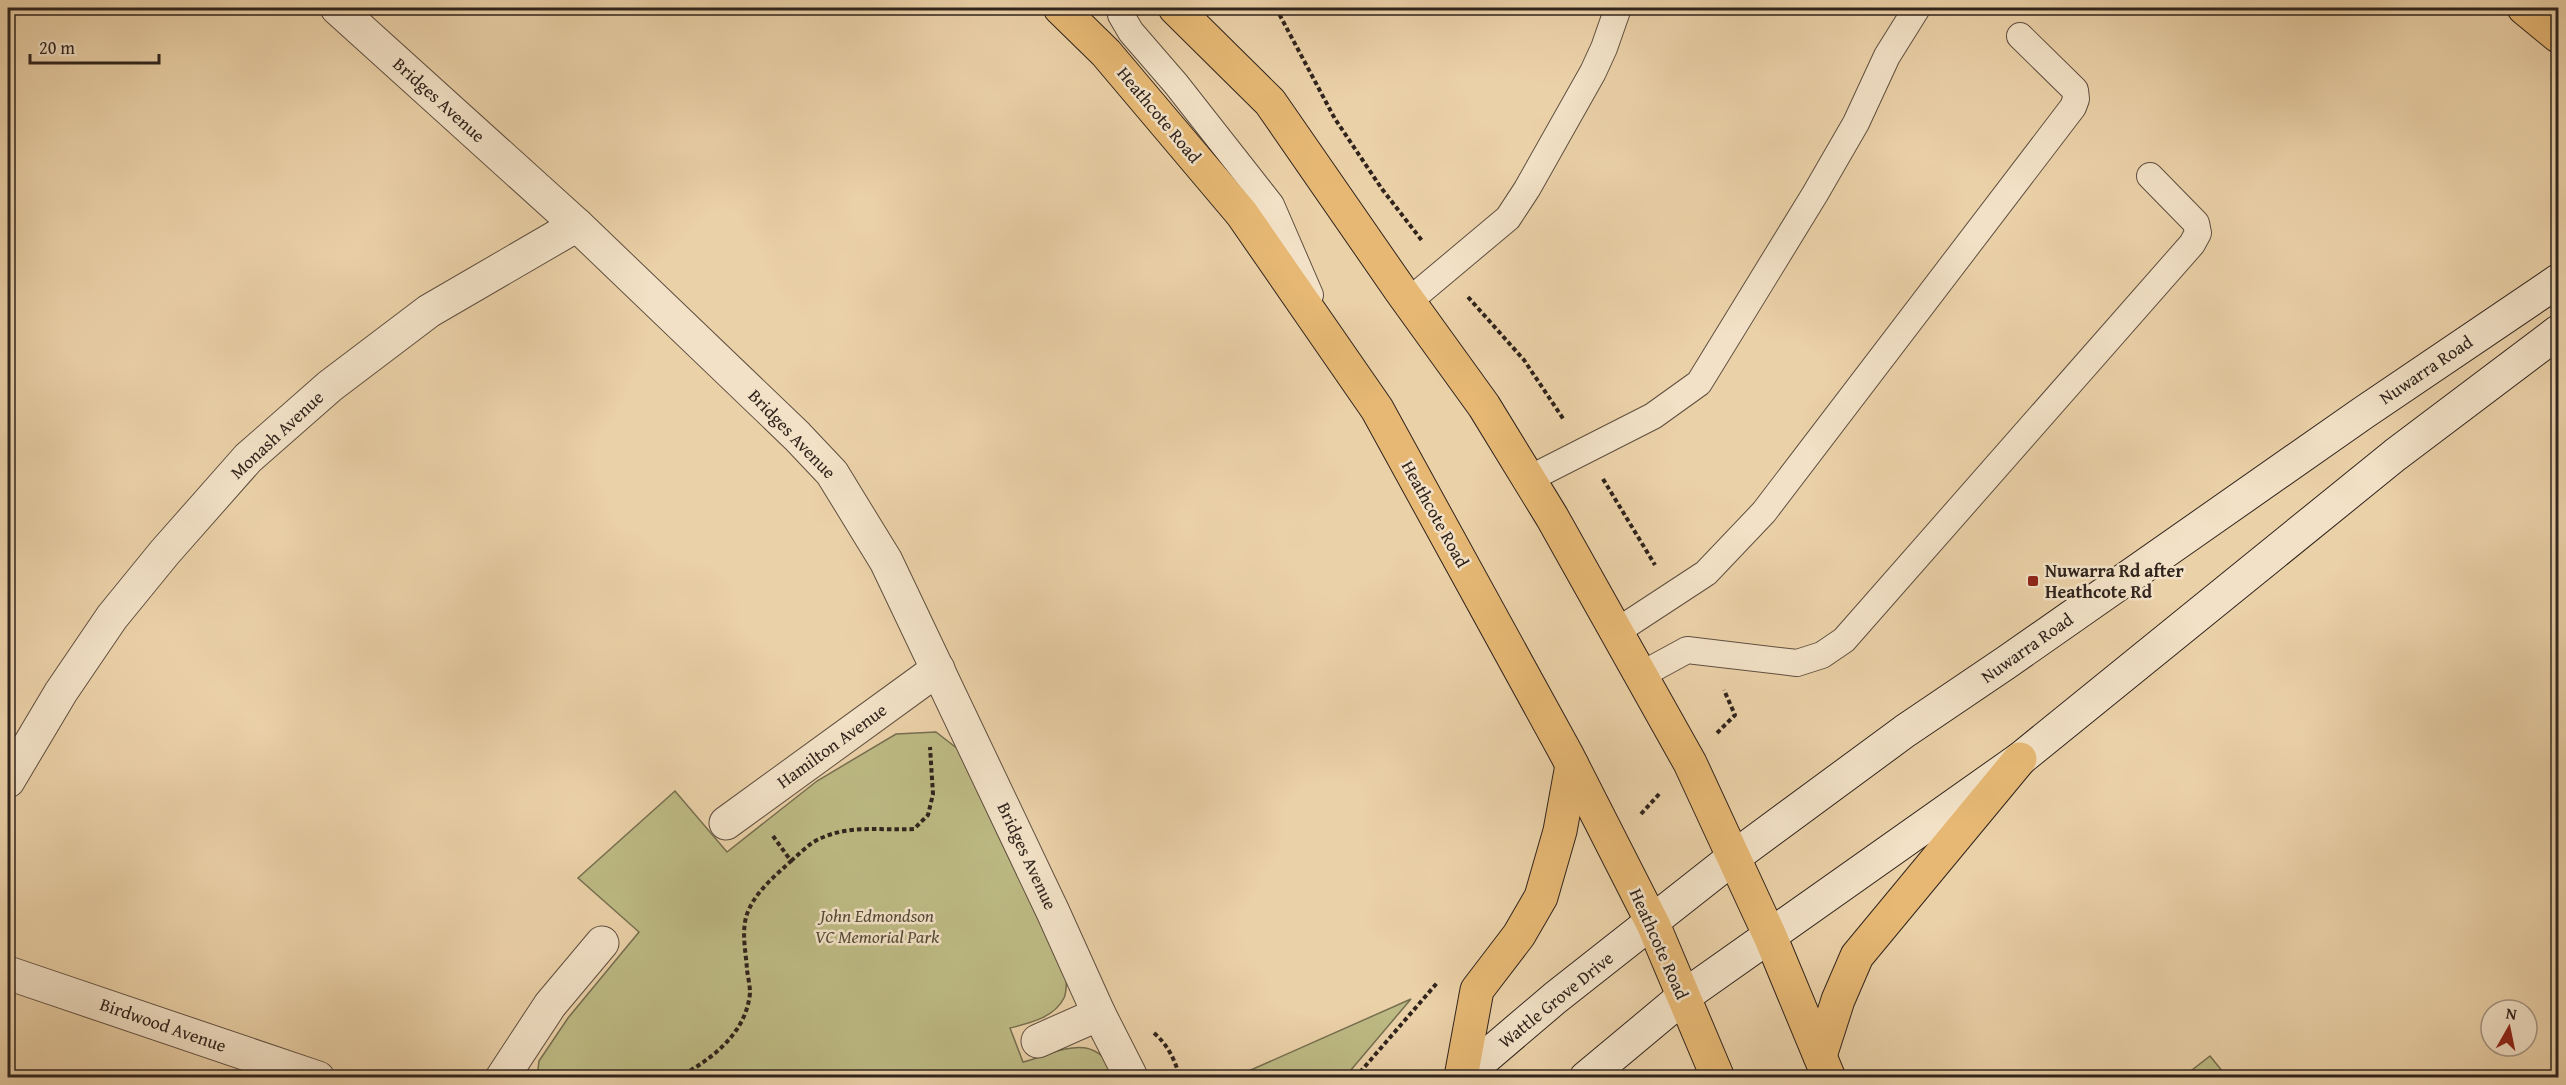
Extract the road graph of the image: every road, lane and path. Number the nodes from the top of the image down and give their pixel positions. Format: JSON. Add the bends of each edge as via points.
{"nodes":[{"id":1,"x":338,"y":8,"type":"edge"},
{"id":2,"x":1060,"y":8,"type":"edge"},
{"id":3,"x":1120,"y":8,"type":"edge"},
{"id":4,"x":1175,"y":8,"type":"edge"},
{"id":5,"x":1276,"y":8,"type":"edge"},
{"id":6,"x":1618,"y":8,"type":"edge"},
{"id":7,"x":1917,"y":8,"type":"edge"},
{"id":8,"x":2524,"y":8,"type":"edge"},
{"id":9,"x":2020,"y":36,"type":"dead end"},
{"id":10,"x":2559,"y":36,"type":"edge"},
{"id":11,"x":2150,"y":176,"type":"dead end"},
{"id":12,"x":577,"y":225,"type":"junction"},
{"id":13,"x":1445,"y":272,"type":"junction"},
{"id":14,"x":2559,"y":281,"type":"edge"},
{"id":15,"x":1409,"y":301,"type":"junction"},
{"id":16,"x":2559,"y":332,"type":"edge"},
{"id":17,"x":1331,"y":342,"type":"junction"},
{"id":18,"x":1585,"y":451,"type":"junction"},
{"id":19,"x":1529,"y":479,"type":"junction"},
{"id":20,"x":1672,"y":595,"type":"junction"},
{"id":21,"x":1616,"y":632,"type":"junction"},
{"id":22,"x":1704,"y":650,"type":"junction"},
{"id":23,"x":938,"y":669,"type":"junction"},
{"id":24,"x":1641,"y":675,"type":"junction"},
{"id":25,"x":957,"y":709,"type":"junction"},
{"id":26,"x":2020,"y":759,"type":"junction"},
{"id":27,"x":1690,"y":763,"type":"junction"},
{"id":28,"x":1572,"y":765,"type":"junction"},
{"id":29,"x":8,"y":781,"type":"edge"},
{"id":30,"x":739,"y":814,"type":"joint"},
{"id":31,"x":1612,"y":844,"type":"junction"},
{"id":32,"x":1734,"y":857,"type":"junction"},
{"id":33,"x":791,"y":861,"type":"junction"},
{"id":34,"x":1653,"y":924,"type":"junction"},
{"id":35,"x":1770,"y":936,"type":"junction"},
{"id":36,"x":602,"y":943,"type":"dead end"},
{"id":37,"x":8,"y":973,"type":"edge"},
{"id":38,"x":1683,"y":997,"type":"junction"},
{"id":39,"x":1099,"y":1014,"type":"junction"},
{"id":40,"x":1038,"y":1041,"type":"dead end"},
{"id":41,"x":1825,"y":1067,"type":"edge"},
{"id":42,"x":1130,"y":1075,"type":"dead end"},
{"id":43,"x":318,"y":1077,"type":"edge"},
{"id":44,"x":502,"y":1077,"type":"edge"},
{"id":45,"x":677,"y":1077,"type":"edge"},
{"id":46,"x":1461,"y":1077,"type":"edge"},
{"id":47,"x":1586,"y":1077,"type":"edge"},
{"id":48,"x":1718,"y":1077,"type":"edge"}],
"edges":[{"from":1,"to":12,"type":"street","name":"Bridges Avenue"},
{"from":2,"to":17,"type":"main road","name":"Heathcote Road","via":[[1106,53],[1242,214]]},
{"from":3,"to":17,"type":"lane","via":[[1131,32],[1271,206]]},
{"from":4,"to":15,"type":"main road","via":[[1270,102]]},
{"from":5,"to":13,"type":"path","via":[[1335,119]]},
{"from":6,"to":13,"type":"lane","via":[[1593,72],[1508,218]]},
{"from":7,"to":18,"type":"lane","via":[[1887,56],[1856,123],[1708,371],[1689,392],[1662,410]]},
{"from":8,"to":10,"type":"main road"},
{"from":9,"to":20,"type":"lane","via":[[2075,90],[2073,107],[1764,512],[1706,573]]},
{"from":11,"to":22,"type":"lane","via":[[2196,223],[2198,233],[2192,244],[1844,640],[1822,655],[1797,663]]},
{"from":12,"to":23,"type":"street","name":"Bridges Avenue","via":[[832,473],[886,561]]},
{"from":12,"to":29,"type":"street","name":"Monash Avenue","via":[[429,311],[330,386],[248,458],[112,617]]},
{"from":13,"to":15,"type":"lane"},
{"from":13,"to":18,"type":"path","via":[[1524,360]]},
{"from":14,"to":32,"type":"street","name":"Nuwarra Road","via":[[2363,412],[1905,731]]},
{"from":15,"to":19,"type":"main road","via":[[1484,405]]},
{"from":16,"to":26,"type":"street","via":[[2395,455]]},
{"from":17,"to":28,"type":"main road","name":"Heathcote Road","via":[[1377,409]]},
{"from":18,"to":19,"type":"lane"},
{"from":18,"to":20,"type":"path"},
{"from":19,"to":21,"type":"main road"},
{"from":20,"to":21,"type":"lane"},
{"from":21,"to":24,"type":"main road"},
{"from":22,"to":24,"type":"lane","via":[[1687,650]]},
{"from":22,"to":27,"type":"path","via":[[1735,715]]},
{"from":23,"to":25,"type":"street","name":"Bridges Avenue"},
{"from":23,"to":30,"type":"street","name":"Hamilton Avenue"},
{"from":24,"to":27,"type":"main road"},
{"from":25,"to":33,"type":"path","via":[[940,722],[932,738],[929,754],[933,794],[928,815],[914,829],[844,831],[813,842]]},
{"from":25,"to":39,"type":"street","name":"Bridges Avenue"},
{"from":26,"to":35,"type":"street"},
{"from":26,"to":41,"type":"main road","via":[[1857,956],[1838,1000]]},
{"from":27,"to":31,"type":"path"},
{"from":27,"to":32,"type":"main road"},
{"from":28,"to":31,"type":"main road","name":"Heathcote Road"},
{"from":28,"to":46,"type":"main road","via":[[1560,831],[1541,897],[1519,935],[1477,990]]},
{"from":30,"to":33,"type":"path"},
{"from":31,"to":34,"type":"main road","name":"Heathcote Road"},
{"from":32,"to":34,"type":"street","name":"Nuwarra Road"},
{"from":32,"to":35,"type":"main road"},
{"from":33,"to":45,"type":"path","via":[[757,894],[746,916],[744,938],[750,992],[745,1014],[714,1055]]},
{"from":34,"to":38,"type":"main road","name":"Heathcote Road"},
{"from":34,"to":46,"type":"street","name":"Wattle Grove Drive"},
{"from":35,"to":38,"type":"street"},
{"from":35,"to":41,"type":"main road"},
{"from":36,"to":44,"type":"street","via":[[550,1005]]},
{"from":37,"to":43,"type":"street","name":"Birdwood Avenue"},
{"from":38,"to":47,"type":"street"},
{"from":38,"to":48,"type":"main road","name":"Heathcote Road"},
{"from":39,"to":40,"type":"street"},
{"from":39,"to":42,"type":"street","name":"Bridges Avenue"}]}
